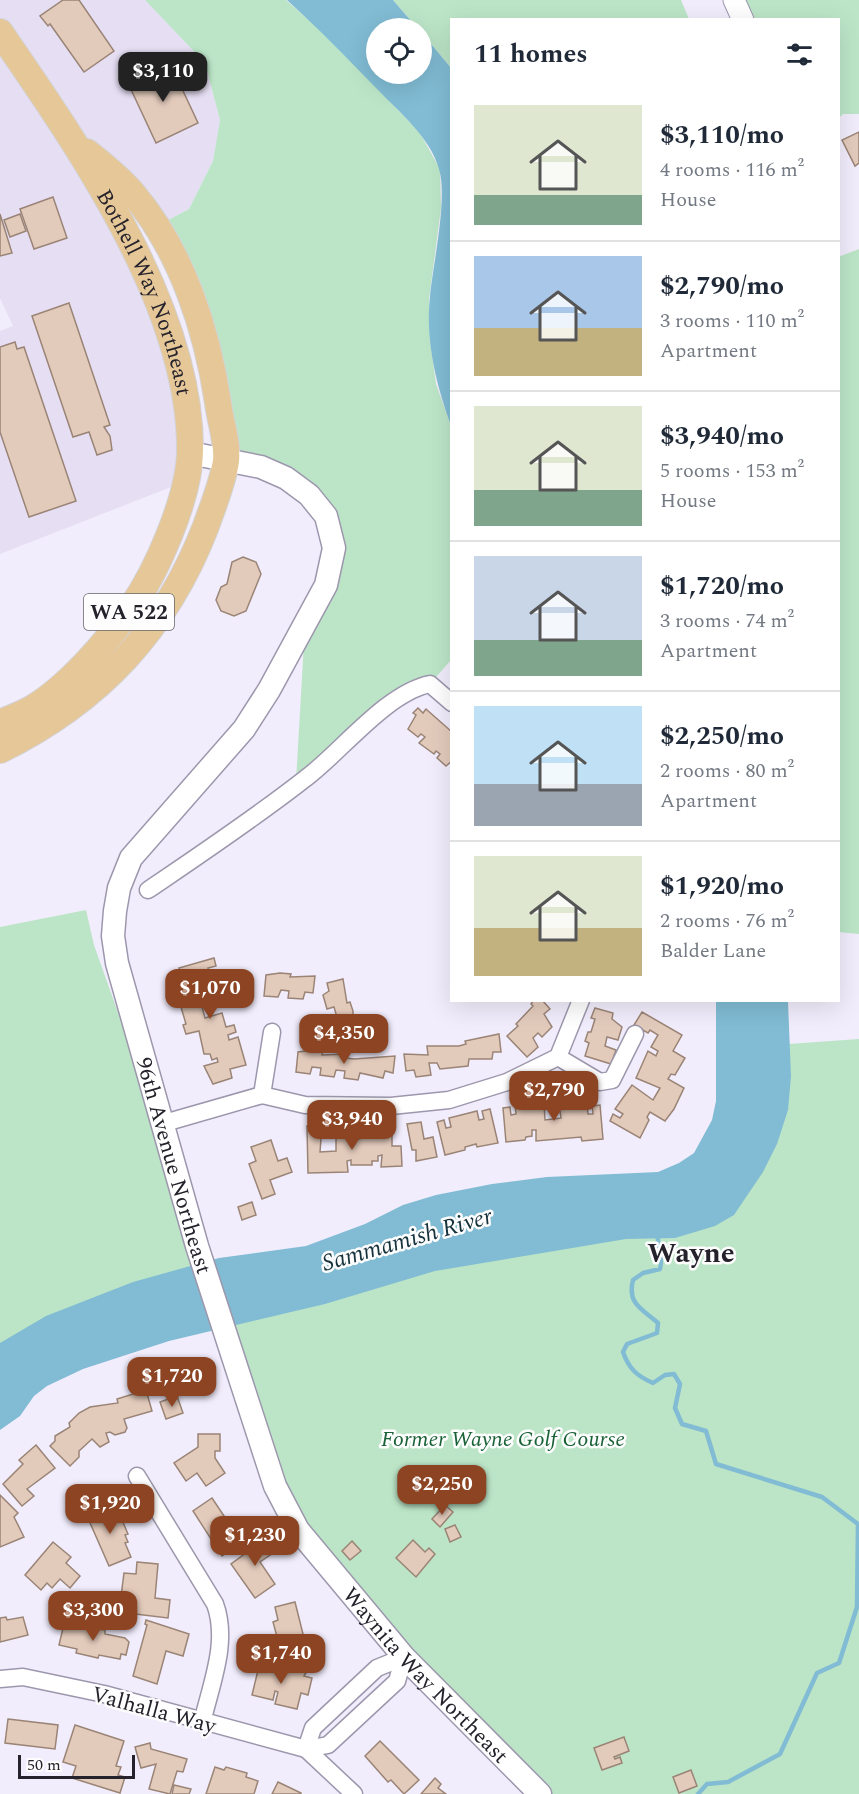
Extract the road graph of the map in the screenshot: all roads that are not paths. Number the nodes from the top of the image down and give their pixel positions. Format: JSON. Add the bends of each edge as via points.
{"nodes":[{"id":1,"x":734,"y":0,"type":"edge"},
{"id":2,"x":742,"y":18,"type":"edge"},
{"id":3,"x":0,"y":32,"type":"edge"},
{"id":4,"x":73,"y":140,"type":"junction"},
{"id":5,"x":190,"y":453,"type":"junction"},
{"id":6,"x":226,"y":460,"type":"junction"},
{"id":7,"x":450,"y":701,"type":"edge"},
{"id":8,"x":0,"y":723,"type":"edge"},
{"id":9,"x":0,"y":750,"type":"edge"},
{"id":10,"x":148,"y":890,"type":"dead end"},
{"id":11,"x":580,"y":1002,"type":"edge"},
{"id":12,"x":272,"y":1032,"type":"dead end"},
{"id":13,"x":635,"y":1034,"type":"dead end"},
{"id":14,"x":558,"y":1057,"type":"junction"},
{"id":15,"x":262,"y":1095,"type":"junction"},
{"id":16,"x":161,"y":1124,"type":"junction"},
{"id":17,"x":243,"y":1389,"type":"joint"},
{"id":18,"x":137,"y":1476,"type":"dead end"},
{"id":19,"x":404,"y":1657,"type":"junction"},
{"id":20,"x":0,"y":1679,"type":"edge"},
{"id":21,"x":202,"y":1723,"type":"junction"},
{"id":22,"x":306,"y":1749,"type":"junction"},
{"id":23,"x":354,"y":1794,"type":"edge"},
{"id":24,"x":540,"y":1794,"type":"edge"}],
"edges":[{"from":1,"to":2,"type":"street"},
{"from":3,"to":4,"type":"main road","name":"Bothell Way Northeast","number":"WA 522"},
{"from":4,"to":5,"type":"main road","name":"Bothell Way Northeast","number":"WA 522","via":[[156,296],[172,339],[184,395]]},
{"from":4,"to":6,"type":"main road","name":"Bothell Way Northeast","number":"WA 522","via":[[133,193],[170,250],[198,314],[209,351]]},
{"from":5,"to":6,"type":"main road","name":"96th Avenue Northeast"},
{"from":5,"to":8,"type":"main road","number":"WA 522","via":[[170,536],[142,592],[94,657],[34,708]]},
{"from":6,"to":9,"type":"main road","number":"WA 522","via":[[198,547],[151,630],[92,692],[64,714]]},
{"from":6,"to":16,"type":"main road","name":"96th Avenue Northeast","via":[[261,467],[286,478],[309,495],[326,516],[334,548],[326,585],[277,679],[244,729],[131,858],[119,888],[113,936],[117,963]]},
{"from":7,"to":10,"type":"street","via":[[430,684],[403,695],[308,777]]},
{"from":11,"to":14,"type":"street"},
{"from":12,"to":15,"type":"street"},
{"from":13,"to":14,"type":"street","via":[[612,1080],[600,1082]]},
{"from":14,"to":15,"type":"street","via":[[507,1082],[449,1100],[391,1106],[305,1105]]},
{"from":15,"to":16,"type":"street"},
{"from":16,"to":17,"type":"main road","name":"96th Avenue Northeast"},
{"from":17,"to":19,"type":"main road","name":"Waynita Way Northeast","via":[[275,1486],[298,1530]]},
{"from":18,"to":21,"type":"street","via":[[221,1620],[222,1639]]},
{"from":19,"to":22,"type":"street","via":[[377,1668],[313,1728]]},
{"from":19,"to":24,"type":"main road","name":"Waynita Way Northeast"},
{"from":20,"to":21,"type":"street","name":"Valhalla Way","via":[[23,1677],[104,1694]]},
{"from":21,"to":22,"type":"street","name":"Valhalla Way"},
{"from":22,"to":23,"type":"street"}]}
